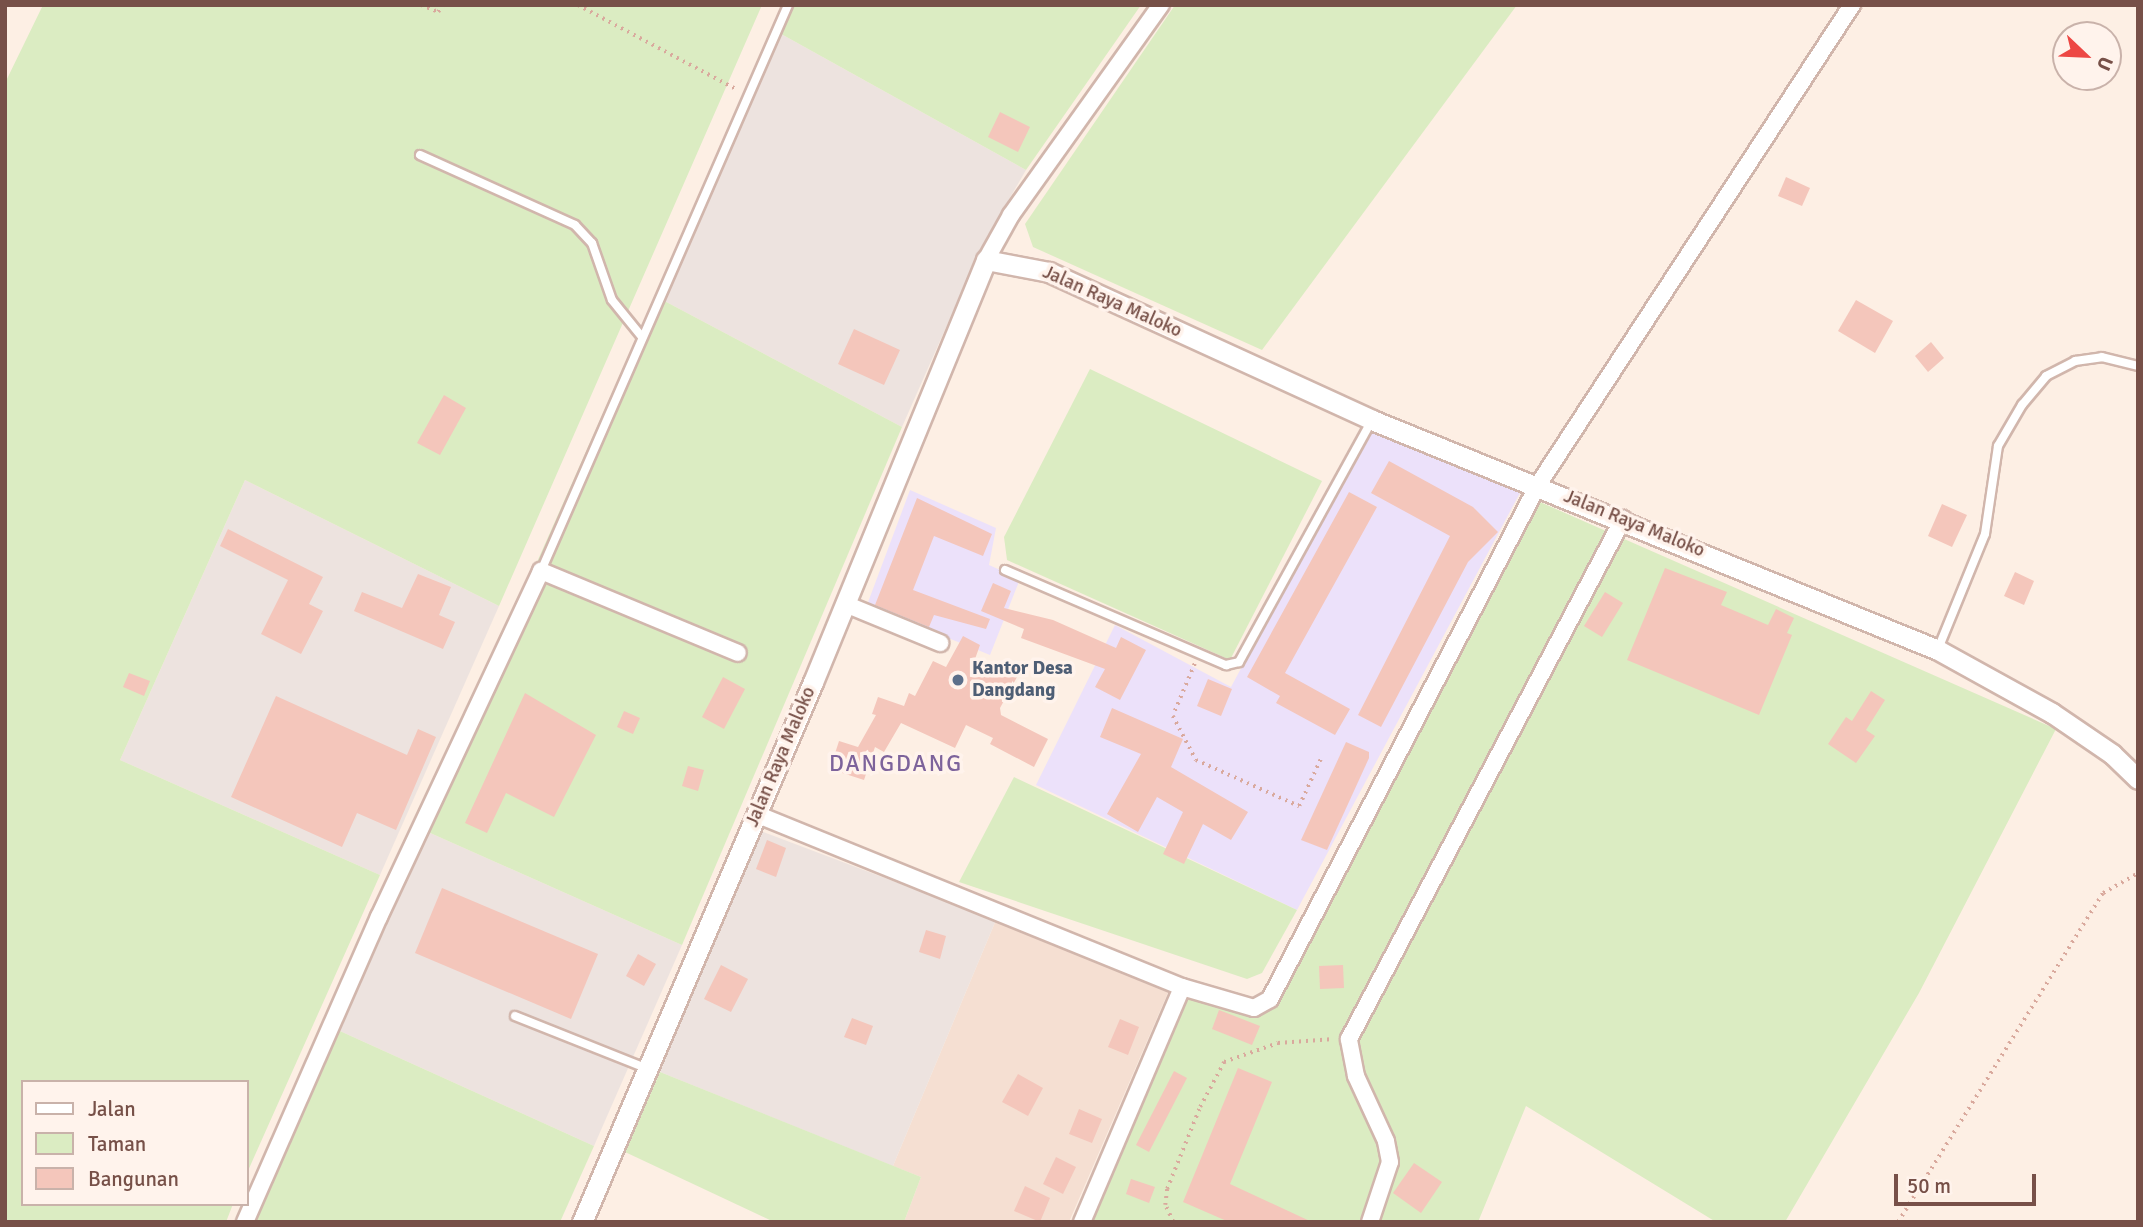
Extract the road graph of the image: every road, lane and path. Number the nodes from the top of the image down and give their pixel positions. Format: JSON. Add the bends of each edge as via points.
{"nodes":[{"id":1,"x":421,"y":5,"type":"edge"},
{"id":2,"x":443,"y":5,"type":"edge"},
{"id":3,"x":578,"y":5,"type":"edge"},
{"id":4,"x":788,"y":5,"type":"edge"},
{"id":5,"x":1161,"y":5,"type":"edge"},
{"id":6,"x":1852,"y":5,"type":"edge"},
{"id":7,"x":746,"y":94,"type":"junction"},
{"id":8,"x":420,"y":155,"type":"dead end"},
{"id":9,"x":986,"y":260,"type":"junction"},
{"id":10,"x":642,"y":337,"type":"junction"},
{"id":11,"x":2138,"y":366,"type":"edge"},
{"id":12,"x":1372,"y":420,"type":"junction"},
{"id":13,"x":1538,"y":485,"type":"junction"},
{"id":14,"x":1623,"y":519,"type":"junction"},
{"id":15,"x":1005,"y":570,"type":"dead end"},
{"id":16,"x":541,"y":571,"type":"junction"},
{"id":17,"x":845,"y":604,"type":"junction"},
{"id":18,"x":940,"y":643,"type":"dead end"},
{"id":19,"x":1938,"y":650,"type":"junction"},
{"id":20,"x":738,"y":653,"type":"dead end"},
{"id":21,"x":1199,"y":654,"type":"junction"},
{"id":22,"x":1322,"y":756,"type":"dead end"},
{"id":23,"x":2138,"y":779,"type":"edge"},
{"id":24,"x":756,"y":814,"type":"junction"},
{"id":25,"x":2138,"y":873,"type":"edge"},
{"id":26,"x":1182,"y":987,"type":"junction"},
{"id":27,"x":515,"y":1016,"type":"dead end"},
{"id":28,"x":1349,"y":1039,"type":"junction"},
{"id":29,"x":649,"y":1070,"type":"junction"},
{"id":30,"x":245,"y":1222,"type":"edge"},
{"id":31,"x":582,"y":1222,"type":"edge"},
{"id":32,"x":1082,"y":1222,"type":"edge"},
{"id":33,"x":1173,"y":1222,"type":"edge"},
{"id":34,"x":1370,"y":1222,"type":"edge"},
{"id":35,"x":1898,"y":1222,"type":"edge"}],
"edges":[{"from":1,"to":2,"type":"path","via":[[438,12]]},
{"from":3,"to":7,"type":"path"},
{"from":4,"to":7,"type":"lane"},
{"from":5,"to":9,"type":"street","via":[[1011,215]]},
{"from":6,"to":13,"type":"street"},
{"from":7,"to":10,"type":"lane"},
{"from":8,"to":10,"type":"lane","via":[[575,225],[592,243],[612,300]]},
{"from":9,"to":12,"type":"street","name":"Jalan Raya Maloko","via":[[1049,272]]},
{"from":9,"to":17,"type":"street","name":"Jalan Raya Maloko"},
{"from":10,"to":16,"type":"lane"},
{"from":11,"to":19,"type":"lane","via":[[2102,357],[2076,361],[2046,376],[2017,412],[1994,461],[1981,547]]},
{"from":12,"to":13,"type":"street","name":"Jalan Raya Maloko"},
{"from":12,"to":21,"type":"lane","via":[[1240,662],[1226,665]]},
{"from":13,"to":14,"type":"street","name":"Jalan Raya Maloko"},
{"from":13,"to":26,"type":"street","via":[[1270,999],[1254,1008]]},
{"from":14,"to":19,"type":"street","name":"Jalan Raya Maloko"},
{"from":14,"to":28,"type":"street"},
{"from":15,"to":21,"type":"lane"},
{"from":16,"to":20,"type":"street"},
{"from":16,"to":30,"type":"street","via":[[379,917]]},
{"from":17,"to":18,"type":"street"},
{"from":17,"to":24,"type":"street","name":"Jalan Raya Maloko"},
{"from":19,"to":23,"type":"street","name":"Jalan Raya Maloko","via":[[2052,713],[2112,754]]},
{"from":21,"to":22,"type":"path","via":[[1173,716],[1196,760],[1299,806]]},
{"from":24,"to":26,"type":"street"},
{"from":24,"to":29,"type":"street","name":"Jalan Raya Maloko"},
{"from":25,"to":35,"type":"path","via":[[2103,893]]},
{"from":26,"to":32,"type":"street"},
{"from":27,"to":29,"type":"lane"},
{"from":28,"to":33,"type":"path","via":[[1278,1043],[1224,1062],[1167,1189],[1165,1205]]},
{"from":28,"to":34,"type":"street","via":[[1356,1076],[1386,1141],[1390,1162]]},
{"from":29,"to":31,"type":"street","name":"Jalan Raya Maloko"}]}
